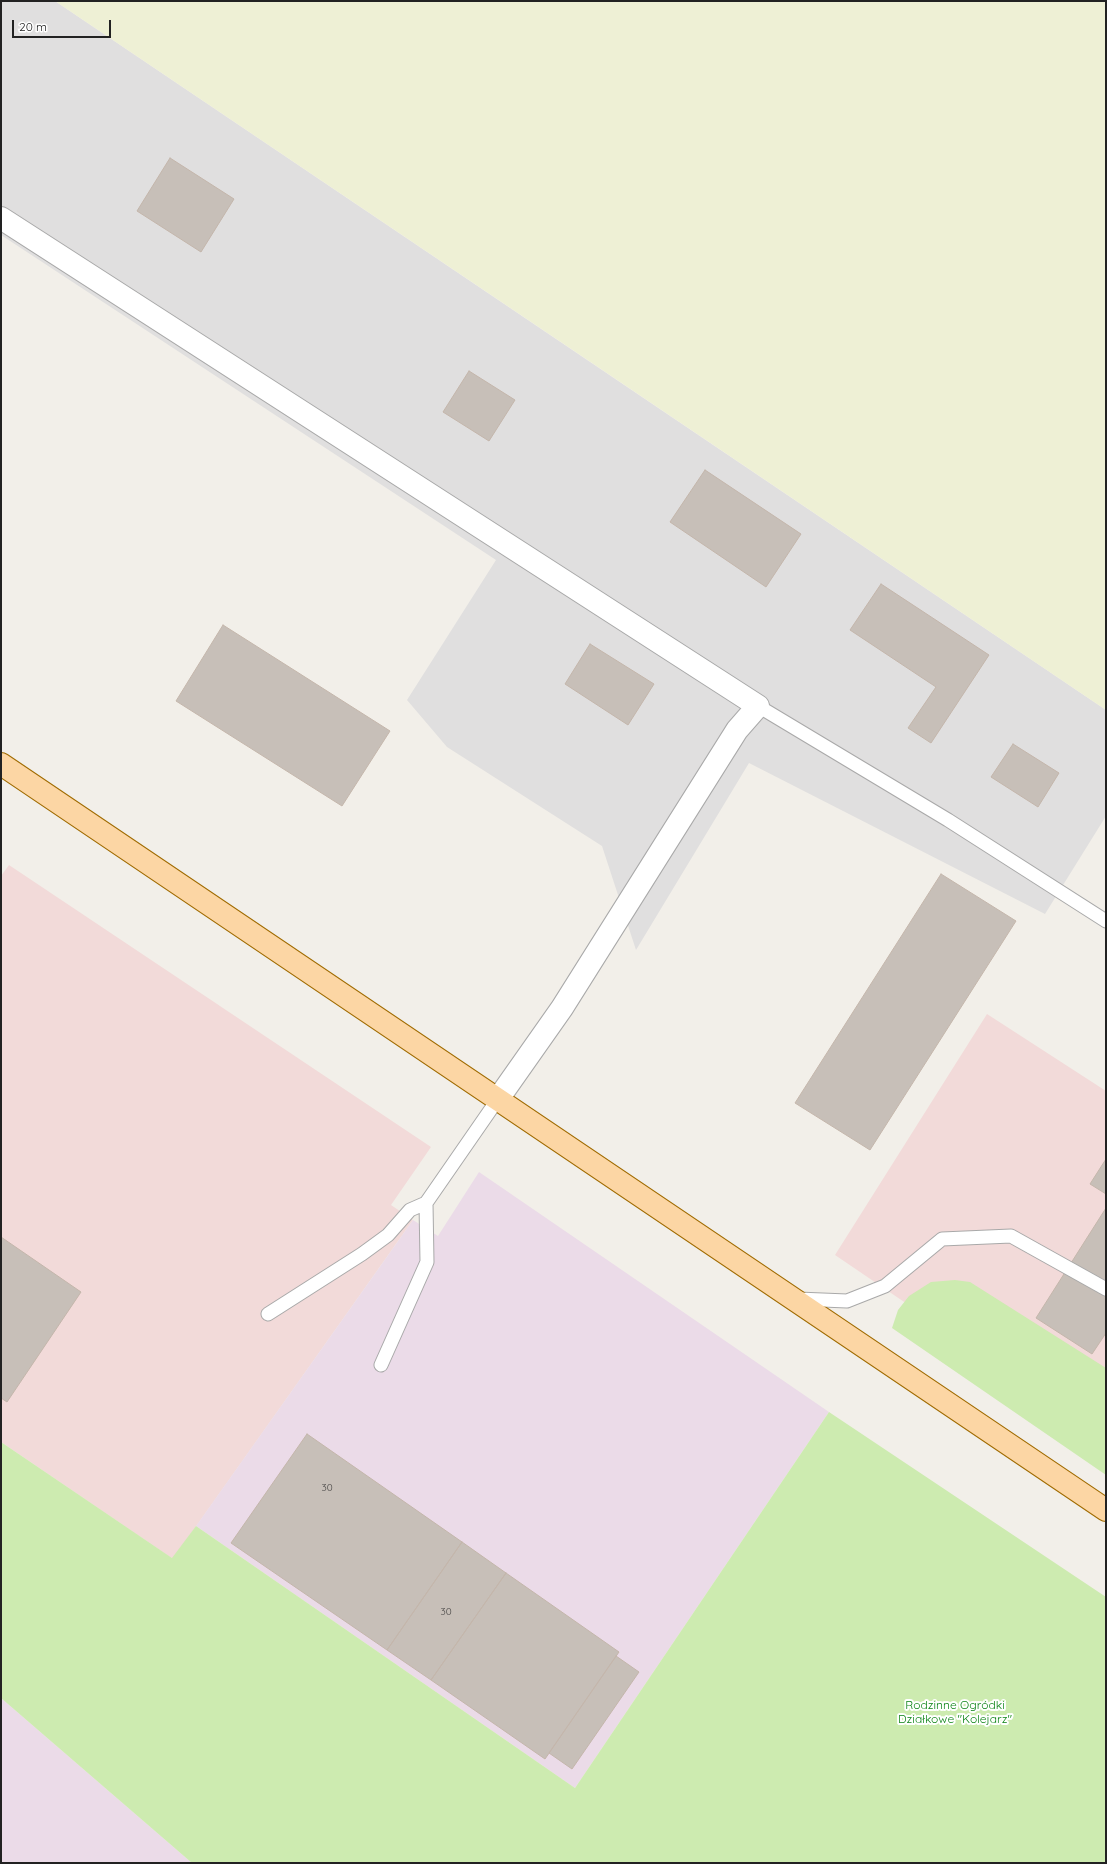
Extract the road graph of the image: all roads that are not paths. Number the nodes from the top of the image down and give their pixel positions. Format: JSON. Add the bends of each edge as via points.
{"nodes":[{"id":1,"x":1,"y":218,"type":"edge"},
{"id":2,"x":758,"y":706,"type":"junction"},
{"id":3,"x":1,"y":764,"type":"edge"},
{"id":4,"x":1106,"y":921,"type":"edge"},
{"id":5,"x":498,"y":1099,"type":"junction"},
{"id":6,"x":426,"y":1203,"type":"junction"},
{"id":7,"x":1106,"y":1289,"type":"edge"},
{"id":8,"x":793,"y":1299,"type":"junction"},
{"id":9,"x":268,"y":1314,"type":"dead end"},
{"id":10,"x":381,"y":1365,"type":"dead end"},
{"id":11,"x":1106,"y":1510,"type":"edge"}],
"edges":[{"from":1,"to":2,"type":"street"},
{"from":2,"to":4,"type":"lane","via":[[948,820]]},
{"from":2,"to":5,"type":"street","via":[[737,730],[562,1008]]},
{"from":3,"to":5,"type":"main road"},
{"from":5,"to":6,"type":"lane"},
{"from":5,"to":8,"type":"main road"},
{"from":6,"to":9,"type":"lane","via":[[410,1210],[388,1234],[362,1254]]},
{"from":6,"to":10,"type":"lane","via":[[428,1262]]},
{"from":7,"to":8,"type":"lane","via":[[1011,1236],[942,1239],[886,1286],[847,1301]]},
{"from":8,"to":11,"type":"main road"}]}
